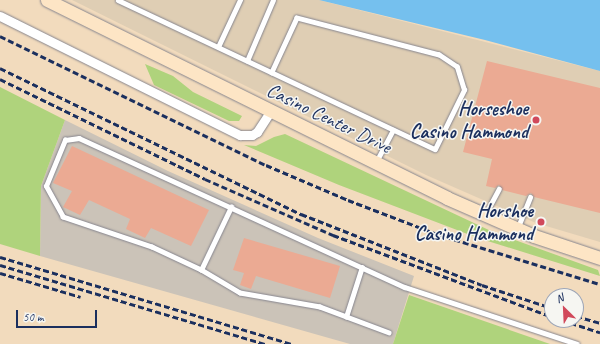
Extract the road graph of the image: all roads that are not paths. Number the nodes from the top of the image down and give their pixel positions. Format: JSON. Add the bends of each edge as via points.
{"nodes":[{"id":1,"x":47,"y":0,"type":"edge"},
{"id":2,"x":118,"y":0,"type":"edge"},
{"id":3,"x":240,"y":0,"type":"edge"},
{"id":4,"x":273,"y":0,"type":"edge"},
{"id":5,"x":0,"y":16,"type":"edge"},
{"id":6,"x":218,"y":47,"type":"junction"},
{"id":7,"x":247,"y":61,"type":"junction"},
{"id":8,"x":272,"y":72,"type":"junction"},
{"id":9,"x":270,"y":112,"type":"junction"},
{"id":10,"x":393,"y":130,"type":"junction"},
{"id":11,"x":376,"y":163,"type":"junction"},
{"id":12,"x":499,"y":189,"type":"dead end"},
{"id":13,"x":530,"y":196,"type":"dead end"},
{"id":14,"x":231,"y":207,"type":"junction"},
{"id":15,"x":485,"y":215,"type":"junction"},
{"id":16,"x":518,"y":229,"type":"junction"},
{"id":17,"x":600,"y":258,"type":"edge"},
{"id":18,"x":362,"y":267,"type":"junction"},
{"id":19,"x":201,"y":270,"type":"junction"},
{"id":20,"x":346,"y":317,"type":"junction"},
{"id":21,"x":389,"y":334,"type":"dead end"},
{"id":22,"x":577,"y":344,"type":"edge"}],
"edges":[{"from":1,"to":9,"type":"street","name":"Casino Center Drive"},
{"from":2,"to":6,"type":"lane"},
{"from":3,"to":6,"type":"lane"},
{"from":4,"to":7,"type":"lane"},
{"from":5,"to":9,"type":"street","via":[[240,135],[252,135],[257,132]]},
{"from":6,"to":7,"type":"lane"},
{"from":7,"to":8,"type":"lane"},
{"from":8,"to":10,"type":"lane"},
{"from":8,"to":10,"type":"lane","via":[[297,18],[426,50],[453,63],[461,74],[464,90],[434,149]]},
{"from":9,"to":11,"type":"street","name":"Casino Center Drive"},
{"from":10,"to":11,"type":"lane"},
{"from":11,"to":15,"type":"street","name":"Casino Center Drive"},
{"from":12,"to":15,"type":"lane"},
{"from":13,"to":16,"type":"lane"},
{"from":14,"to":18,"type":"lane"},
{"from":14,"to":19,"type":"lane"},
{"from":14,"to":19,"type":"lane","via":[[79,138],[65,140],[46,186],[63,217],[152,247]]},
{"from":15,"to":16,"type":"street","name":"Casino Center Drive"},
{"from":16,"to":17,"type":"street","name":"Casino Center Drive"},
{"from":18,"to":20,"type":"lane"},
{"from":18,"to":22,"type":"lane","via":[[405,287]]},
{"from":19,"to":20,"type":"lane","via":[[240,293],[320,307]]},
{"from":20,"to":21,"type":"lane"}]}
